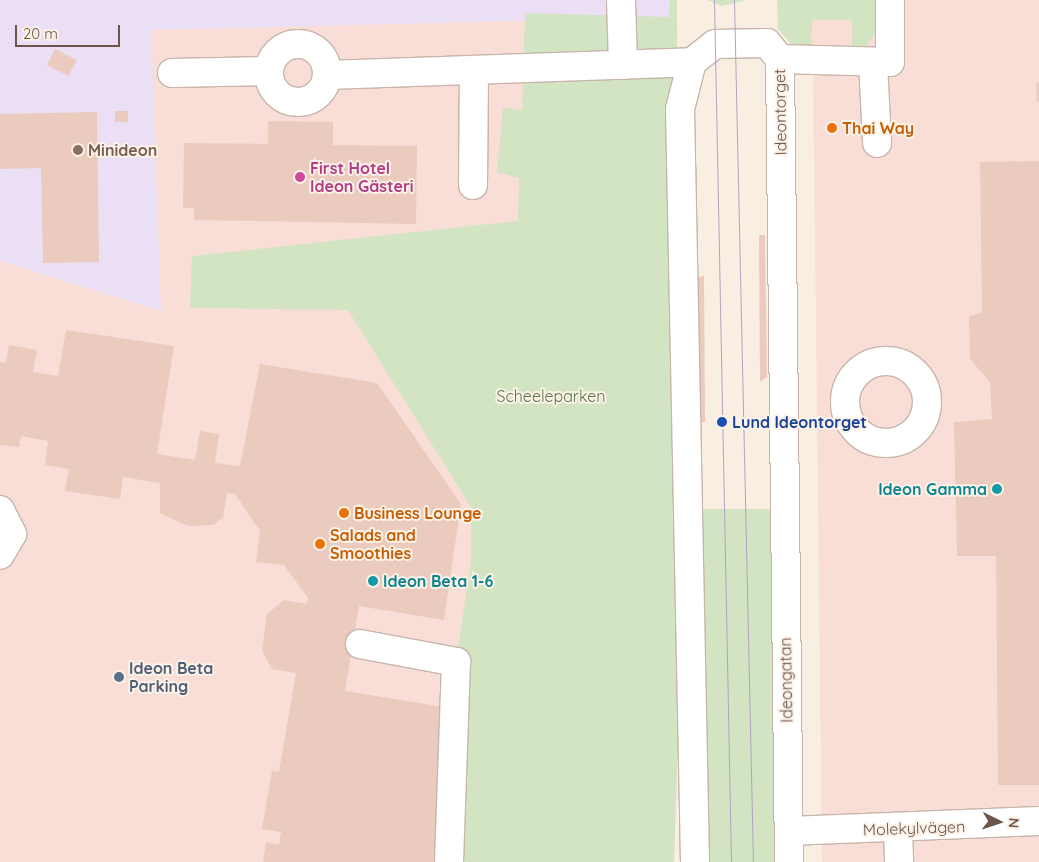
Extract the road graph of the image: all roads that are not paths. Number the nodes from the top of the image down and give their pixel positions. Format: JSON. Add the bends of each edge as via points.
{"nodes":[{"id":1,"x":620,"y":0,"type":"edge"},
{"id":2,"x":890,"y":0,"type":"edge"},
{"id":3,"x":780,"y":59,"type":"junction"},
{"id":4,"x":692,"y":62,"type":"junction"},
{"id":5,"x":882,"y":63,"type":"junction"},
{"id":6,"x":622,"y":65,"type":"junction"},
{"id":7,"x":268,"y":71,"type":"junction"},
{"id":8,"x":172,"y":72,"type":"dead end"},
{"id":9,"x":474,"y":72,"type":"junction"},
{"id":10,"x":327,"y":75,"type":"junction"},
{"id":11,"x":877,"y":143,"type":"dead end"},
{"id":12,"x":473,"y":185,"type":"dead end"},
{"id":13,"x":783,"y":498,"type":"joint"},
{"id":14,"x":0,"y":510,"type":"edge"},
{"id":15,"x":0,"y":555,"type":"edge"},
{"id":16,"x":360,"y":644,"type":"dead end"},
{"id":17,"x":1039,"y":821,"type":"edge"},
{"id":18,"x":898,"y":830,"type":"junction"},
{"id":19,"x":790,"y":831,"type":"junction"},
{"id":20,"x":449,"y":862,"type":"edge"},
{"id":21,"x":695,"y":862,"type":"edge"},
{"id":22,"x":789,"y":862,"type":"edge"},
{"id":23,"x":899,"y":862,"type":"edge"}],
"edges":[{"from":1,"to":6,"type":"street"},
{"from":2,"to":5,"type":"street"},
{"from":3,"to":4,"type":"street","name":"Ideontorget","via":[[767,42],[715,44]]},
{"from":3,"to":5,"type":"street"},
{"from":3,"to":13,"type":"street","name":"Ideontorget"},
{"from":4,"to":6,"type":"street"},
{"from":4,"to":21,"type":"street","via":[[680,109]]},
{"from":5,"to":11,"type":"street"},
{"from":6,"to":9,"type":"street"},
{"from":7,"to":8,"type":"street"},
{"from":7,"to":10,"type":"street","via":[[274,90],[292,102],[314,98]]},
{"from":7,"to":10,"type":"street","via":[[277,51],[298,43],[322,56]]},
{"from":9,"to":10,"type":"street"},
{"from":9,"to":12,"type":"street"},
{"from":13,"to":19,"type":"street","name":"Ideongatan"},
{"from":14,"to":15,"type":"street","via":[[12,534]]},
{"from":16,"to":20,"type":"street","via":[[456,662]]},
{"from":17,"to":18,"type":"street","name":"Molekylvägen"},
{"from":18,"to":19,"type":"street","name":"Molekylvägen"},
{"from":18,"to":23,"type":"street"},
{"from":19,"to":22,"type":"street","name":"Ideongatan"}]}
